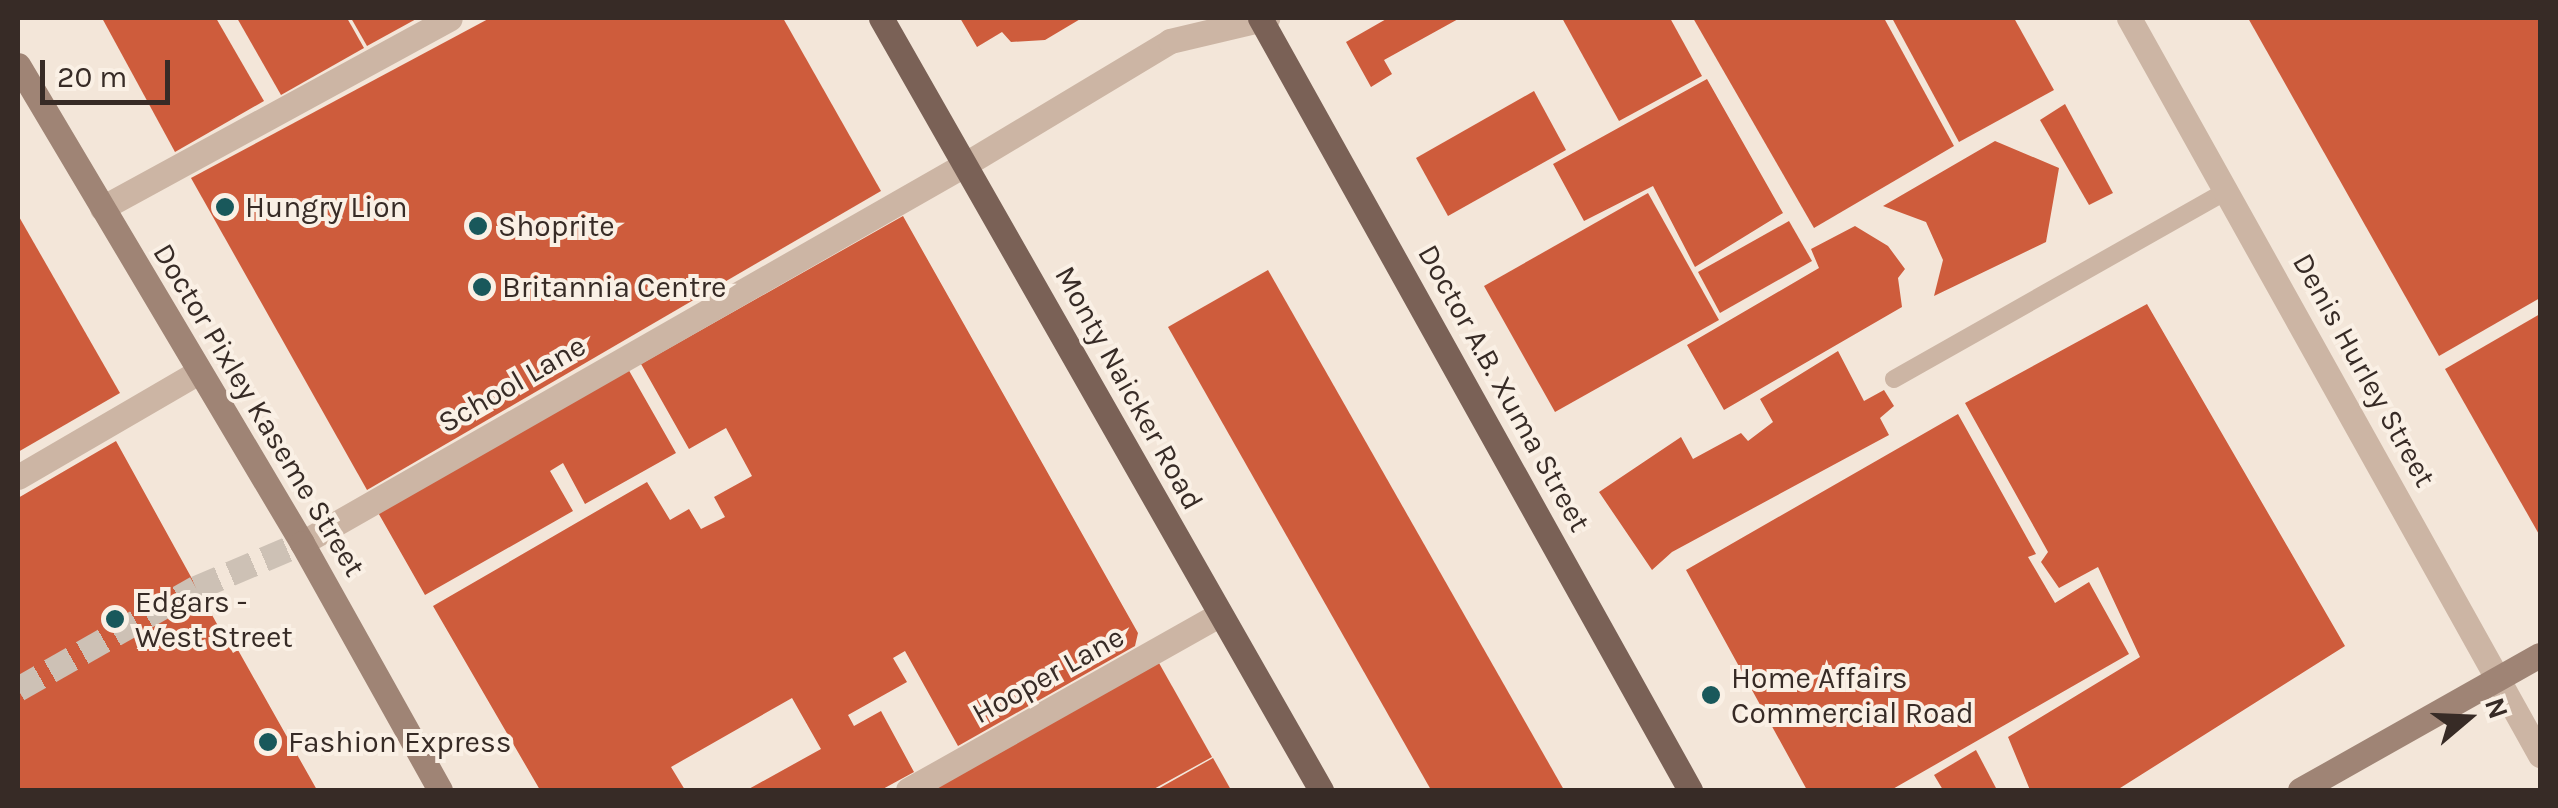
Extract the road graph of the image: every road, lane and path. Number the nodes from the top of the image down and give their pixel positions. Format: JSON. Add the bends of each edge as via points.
{"nodes":[{"id":1,"x":450,"y":18,"type":"edge"},
{"id":2,"x":881,"y":18,"type":"edge"},
{"id":3,"x":2129,"y":18,"type":"edge"},
{"id":4,"x":1263,"y":19,"type":"edge"},
{"id":5,"x":21,"y":79,"type":"edge"},
{"id":6,"x":964,"y":164,"type":"junction"},
{"id":7,"x":2226,"y":192,"type":"junction"},
{"id":8,"x":102,"y":208,"type":"junction"},
{"id":9,"x":198,"y":373,"type":"junction"},
{"id":10,"x":1894,"y":378,"type":"dead end"},
{"id":11,"x":18,"y":477,"type":"edge"},
{"id":12,"x":302,"y":543,"type":"junction"},
{"id":13,"x":1219,"y":615,"type":"junction"},
{"id":14,"x":2540,"y":655,"type":"edge"},
{"id":15,"x":2500,"y":679,"type":"junction"},
{"id":16,"x":2540,"y":755,"type":"edge"},
{"id":17,"x":440,"y":790,"type":"edge"},
{"id":18,"x":908,"y":790,"type":"edge"},
{"id":19,"x":1321,"y":790,"type":"edge"},
{"id":20,"x":1690,"y":790,"type":"edge"},
{"id":21,"x":2300,"y":790,"type":"edge"}],
"edges":[{"from":1,"to":8,"type":"street"},
{"from":2,"to":6,"type":"main road","name":"Monty Naicker Road"},
{"from":3,"to":7,"type":"street","name":"Denis Hurley Street"},
{"from":4,"to":6,"type":"street","name":"School Lane","via":[[1170,41]]},
{"from":4,"to":20,"type":"main road","name":"Doctor A.B. Xuma Street"},
{"from":5,"to":8,"type":"main road","name":"Doctor Pixley Kaseme Street"},
{"from":6,"to":12,"type":"street","name":"School Lane"},
{"from":6,"to":13,"type":"main road","name":"Monty Naicker Road"},
{"from":7,"to":10,"type":"lane"},
{"from":7,"to":15,"type":"street","name":"Denis Hurley Street"},
{"from":8,"to":9,"type":"main road","name":"Doctor Pixley Kaseme Street"},
{"from":9,"to":11,"type":"street"},
{"from":9,"to":12,"type":"main road","name":"Doctor Pixley Kaseme Street"},
{"from":12,"to":17,"type":"main road","name":"Doctor Pixley Kaseme Street"},
{"from":13,"to":18,"type":"street","name":"Hooper Lane"},
{"from":13,"to":19,"type":"main road","name":"Monty Naicker Road"},
{"from":14,"to":15,"type":"main road"},
{"from":15,"to":16,"type":"street","name":"Denis Hurley Street"},
{"from":15,"to":21,"type":"main road"}]}
